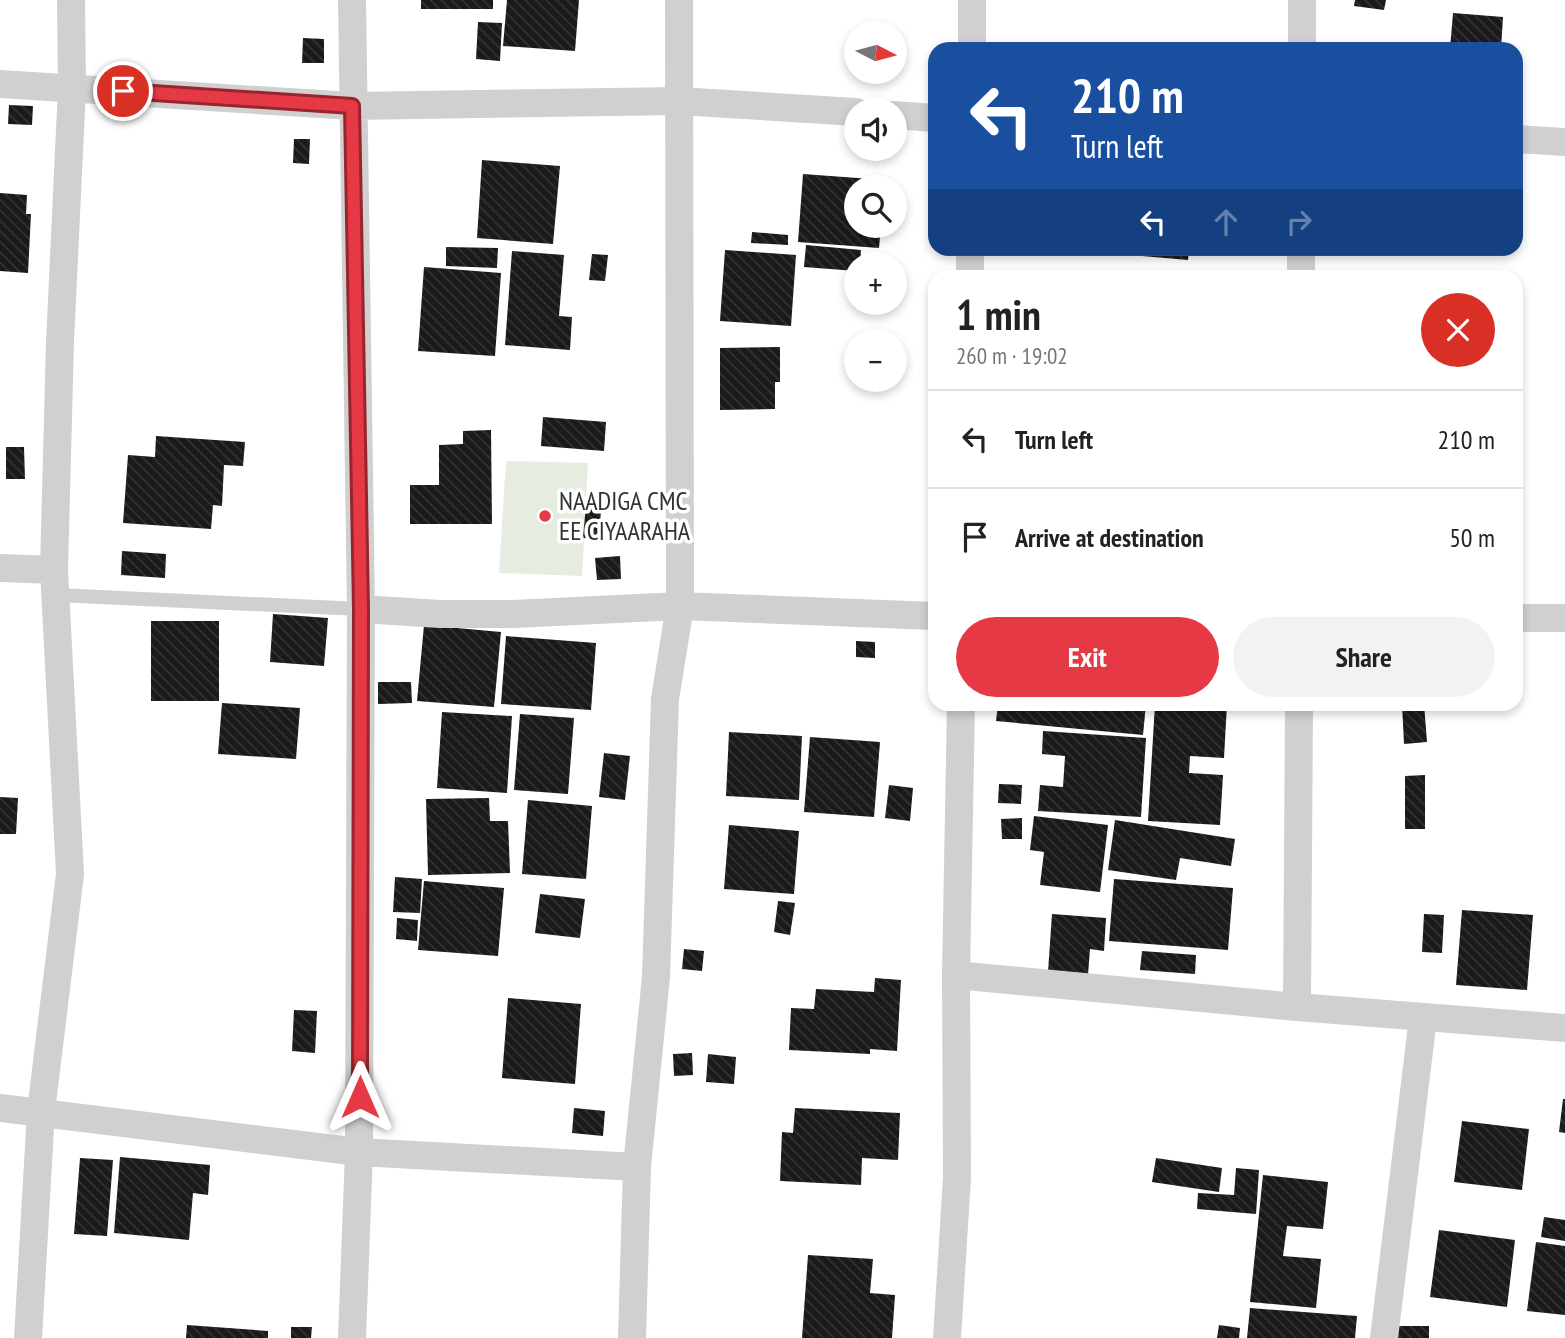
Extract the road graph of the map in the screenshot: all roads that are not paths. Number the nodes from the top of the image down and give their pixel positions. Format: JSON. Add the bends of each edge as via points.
{"nodes":[{"id":1,"x":71,"y":0,"type":"edge"},
{"id":2,"x":352,"y":0,"type":"edge"},
{"id":3,"x":679,"y":0,"type":"edge"},
{"id":4,"x":972,"y":0,"type":"edge"},
{"id":5,"x":1302,"y":0,"type":"edge"},
{"id":6,"x":972,"y":42,"type":"edge"},
{"id":7,"x":1302,"y":42,"type":"edge"},
{"id":8,"x":0,"y":84,"type":"edge"},
{"id":9,"x":72,"y":88,"type":"junction"},
{"id":10,"x":679,"y":101,"type":"junction"},
{"id":11,"x":352,"y":106,"type":"junction"},
{"id":12,"x":844,"y":112,"type":"edge"},
{"id":13,"x":907,"y":116,"type":"edge"},
{"id":14,"x":928,"y":118,"type":"edge"},
{"id":15,"x":1523,"y":139,"type":"edge"},
{"id":16,"x":1565,"y":142,"type":"edge"},
{"id":17,"x":0,"y":568,"type":"edge"},
{"id":18,"x":55,"y":583,"type":"junction"},
{"id":19,"x":680,"y":606,"type":"junction"},
{"id":20,"x":361,"y":609,"type":"junction"},
{"id":21,"x":928,"y":616,"type":"edge"},
{"id":22,"x":1523,"y":618,"type":"edge"},
{"id":23,"x":1565,"y":618,"type":"edge"},
{"id":24,"x":961,"y":711,"type":"edge"},
{"id":25,"x":1299,"y":711,"type":"edge"},
{"id":26,"x":956,"y":975,"type":"junction"},
{"id":27,"x":1297,"y":1007,"type":"junction"},
{"id":28,"x":1423,"y":1018,"type":"junction"},
{"id":29,"x":1565,"y":1027,"type":"edge"},
{"id":30,"x":0,"y":1108,"type":"edge"},
{"id":31,"x":41,"y":1111,"type":"junction"},
{"id":32,"x":359,"y":1152,"type":"junction"},
{"id":33,"x":637,"y":1167,"type":"junction"},
{"id":34,"x":28,"y":1338,"type":"edge"},
{"id":35,"x":352,"y":1338,"type":"edge"},
{"id":36,"x":632,"y":1338,"type":"edge"},
{"id":37,"x":947,"y":1338,"type":"edge"},
{"id":38,"x":1384,"y":1338,"type":"edge"}],
"edges":[{"from":1,"to":9,"type":"street"},
{"from":2,"to":11,"type":"street"},
{"from":3,"to":10,"type":"street"},
{"from":4,"to":6,"type":"street"},
{"from":5,"to":7,"type":"street"},
{"from":8,"to":9,"type":"street"},
{"from":9,"to":11,"type":"street"},
{"from":9,"to":18,"type":"street"},
{"from":10,"to":11,"type":"street"},
{"from":10,"to":12,"type":"street"},
{"from":10,"to":19,"type":"street"},
{"from":11,"to":20,"type":"street"},
{"from":13,"to":14,"type":"street"},
{"from":15,"to":16,"type":"street"},
{"from":17,"to":18,"type":"street"},
{"from":18,"to":20,"type":"lane"},
{"from":18,"to":31,"type":"street","via":[[70,874]]},
{"from":19,"to":20,"type":"street","via":[[513,614]]},
{"from":19,"to":21,"type":"street"},
{"from":19,"to":33,"type":"street","via":[[665,699],[656,976]]},
{"from":20,"to":32,"type":"street"},
{"from":22,"to":23,"type":"street"},
{"from":24,"to":26,"type":"street"},
{"from":25,"to":27,"type":"street"},
{"from":26,"to":27,"type":"street"},
{"from":26,"to":37,"type":"street","via":[[957,1177]]},
{"from":27,"to":28,"type":"street"},
{"from":28,"to":29,"type":"street"},
{"from":28,"to":38,"type":"street"},
{"from":30,"to":31,"type":"street"},
{"from":31,"to":32,"type":"street"},
{"from":31,"to":34,"type":"street"},
{"from":32,"to":33,"type":"street"},
{"from":32,"to":35,"type":"street"},
{"from":33,"to":36,"type":"street"}]}
